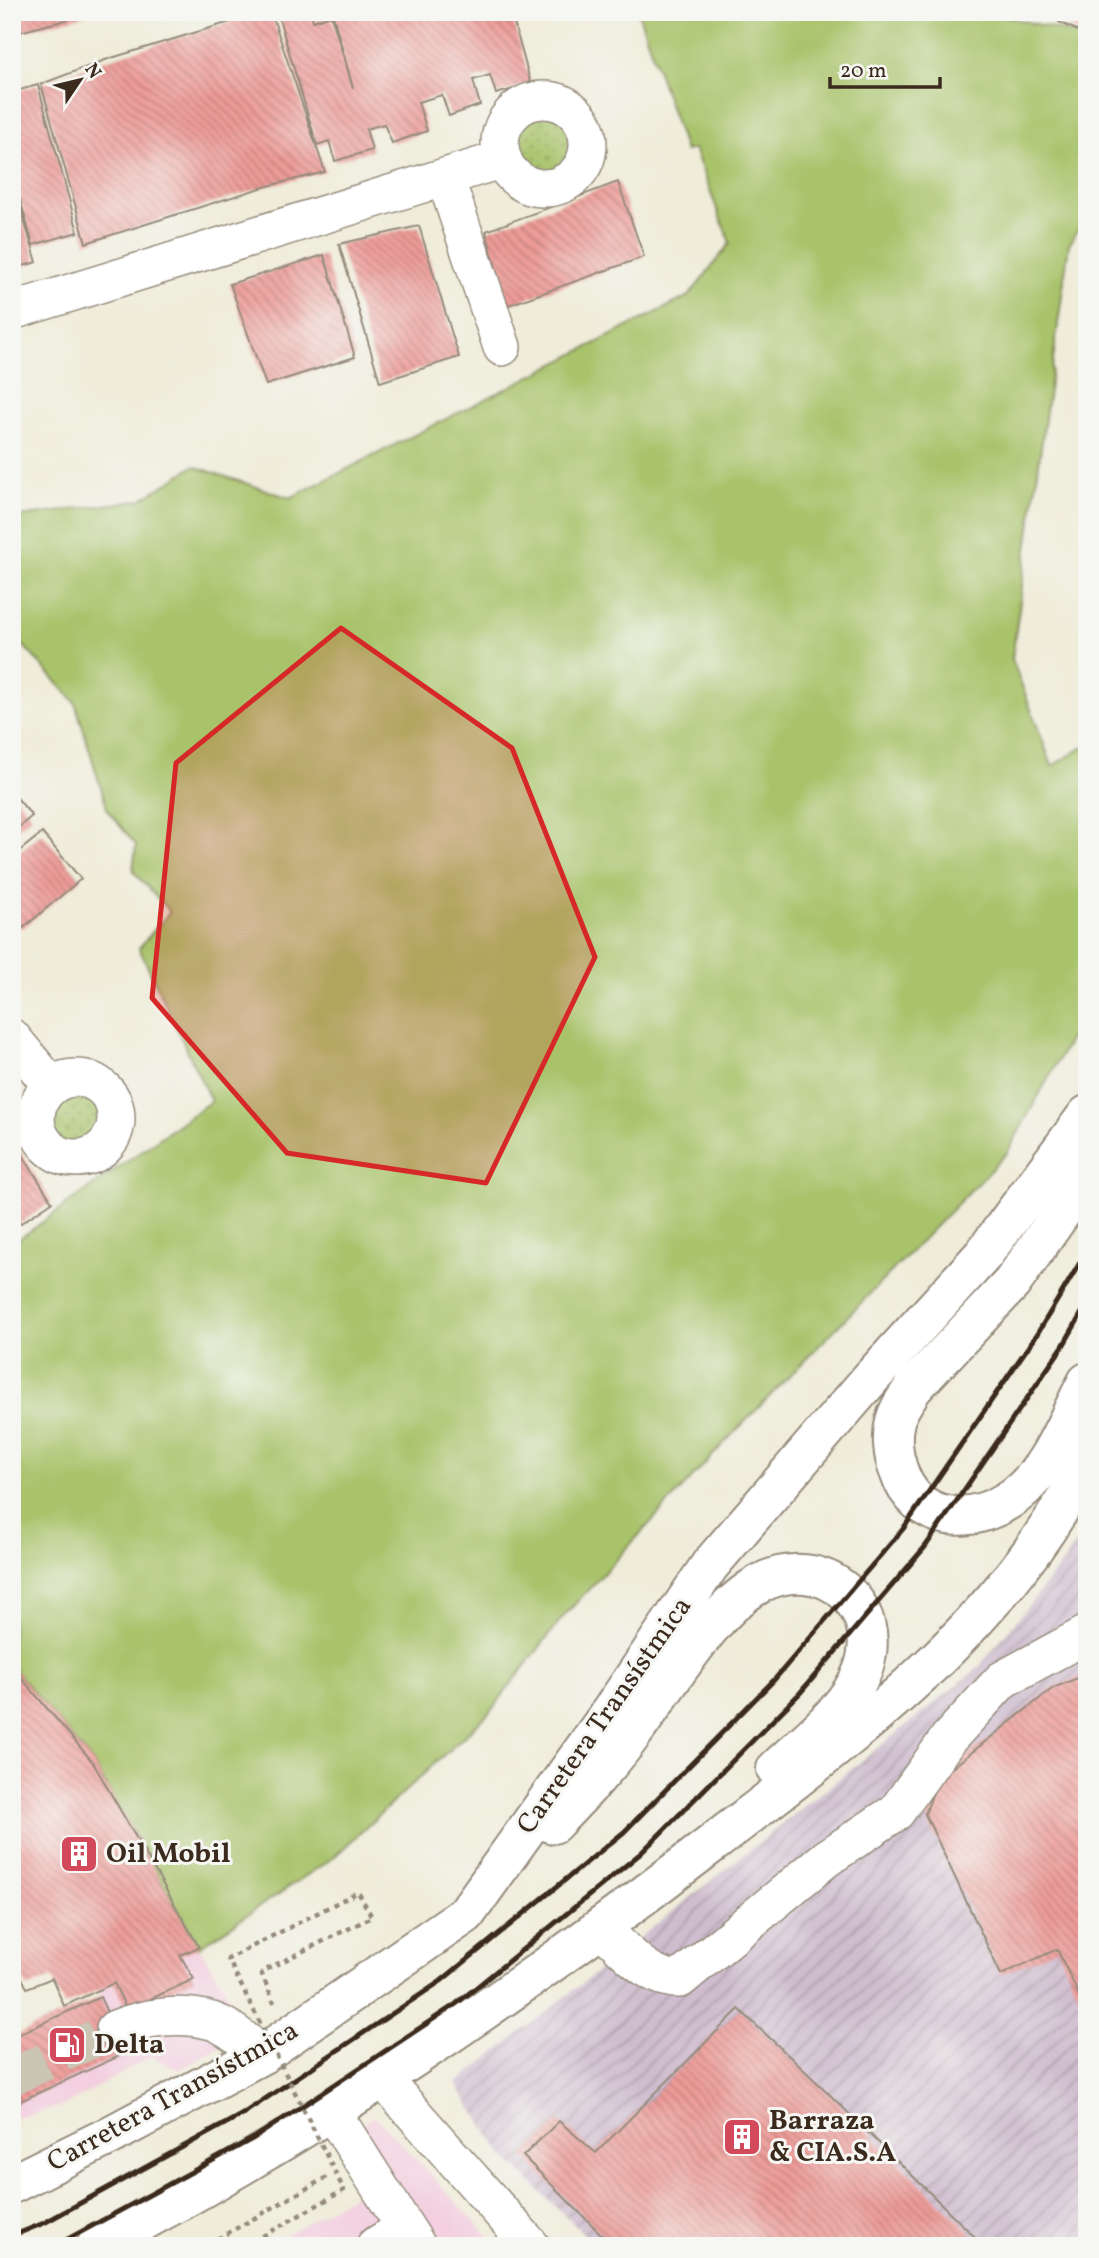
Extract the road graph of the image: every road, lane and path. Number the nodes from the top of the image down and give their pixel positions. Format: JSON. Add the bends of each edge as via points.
{"nodes":[{"id":1,"x":503,"y":159,"type":"dead end"},
{"id":2,"x":445,"y":177,"type":"junction"},
{"id":3,"x":12,"y":311,"type":"edge"},
{"id":4,"x":502,"y":346,"type":"dead end"},
{"id":5,"x":12,"y":1038,"type":"edge"},
{"id":6,"x":52,"y":1086,"type":"dead end"},
{"id":7,"x":1087,"y":1115,"type":"edge"},
{"id":8,"x":1087,"y":1176,"type":"edge"},
{"id":9,"x":1087,"y":1382,"type":"edge"},
{"id":10,"x":1087,"y":1459,"type":"edge"},
{"id":11,"x":1087,"y":1634,"type":"edge"},
{"id":12,"x":638,"y":1901,"type":"junction"},
{"id":13,"x":466,"y":1914,"type":"junction"},
{"id":14,"x":601,"y":1928,"type":"junction"},
{"id":15,"x":261,"y":1972,"type":"dead end"},
{"id":16,"x":115,"y":2029,"type":"tunnel mouth"},
{"id":17,"x":263,"y":2054,"type":"junction"},
{"id":18,"x":383,"y":2079,"type":"junction"},
{"id":19,"x":332,"y":2112,"type":"junction"},
{"id":20,"x":328,"y":2178,"type":"dead end"},
{"id":21,"x":12,"y":2184,"type":"edge"},
{"id":22,"x":399,"y":2240,"type":"edge"},
{"id":23,"x":97,"y":2246,"type":"edge"},
{"id":24,"x":217,"y":2246,"type":"edge"},
{"id":25,"x":245,"y":2246,"type":"edge"},
{"id":26,"x":531,"y":2246,"type":"edge"}],
"edges":[{"from":1,"to":2,"type":"street"},
{"from":2,"to":3,"type":"street"},
{"from":2,"to":4,"type":"street"},
{"from":5,"to":6,"type":"street"},
{"from":7,"to":13,"type":"main road","name":"Carretera Transístmica","via":[[983,1255],[709,1565]]},
{"from":8,"to":9,"type":"main road","via":[[1012,1283],[913,1388],[902,1406],[895,1422],[894,1457],[909,1493],[923,1508],[960,1516],[979,1513],[1016,1495],[1042,1465]]},
{"from":10,"to":12,"type":"main road","via":[[1065,1503],[979,1618],[857,1732]]},
{"from":11,"to":14,"type":"street","via":[[1002,1680],[948,1739],[896,1812],[827,1858],[680,1979],[666,1980],[650,1973]]},
{"from":12,"to":13,"type":"main road","via":[[824,1723],[855,1686],[867,1653],[867,1634],[852,1597],[835,1583],[817,1574],[781,1574],[745,1593],[692,1652],[603,1773]]},
{"from":12,"to":14,"type":"main road"},
{"from":13,"to":17,"type":"main road","name":"Carretera Transístmica"},
{"from":14,"to":18,"type":"main road"},
{"from":15,"to":25,"type":"path","bridge":true,"via":[[372,1917],[358,1892],[228,1959],[344,2190]]},
{"from":16,"to":17,"type":"street","via":[[139,2020],[182,2017],[214,2021]]},
{"from":17,"to":21,"type":"main road","name":"Carretera Transístmica"},
{"from":18,"to":19,"type":"main road"},
{"from":18,"to":26,"type":"street"},
{"from":19,"to":22,"type":"street"},
{"from":19,"to":23,"type":"main road"},
{"from":20,"to":24,"type":"path","via":[[215,2241]]}]}
